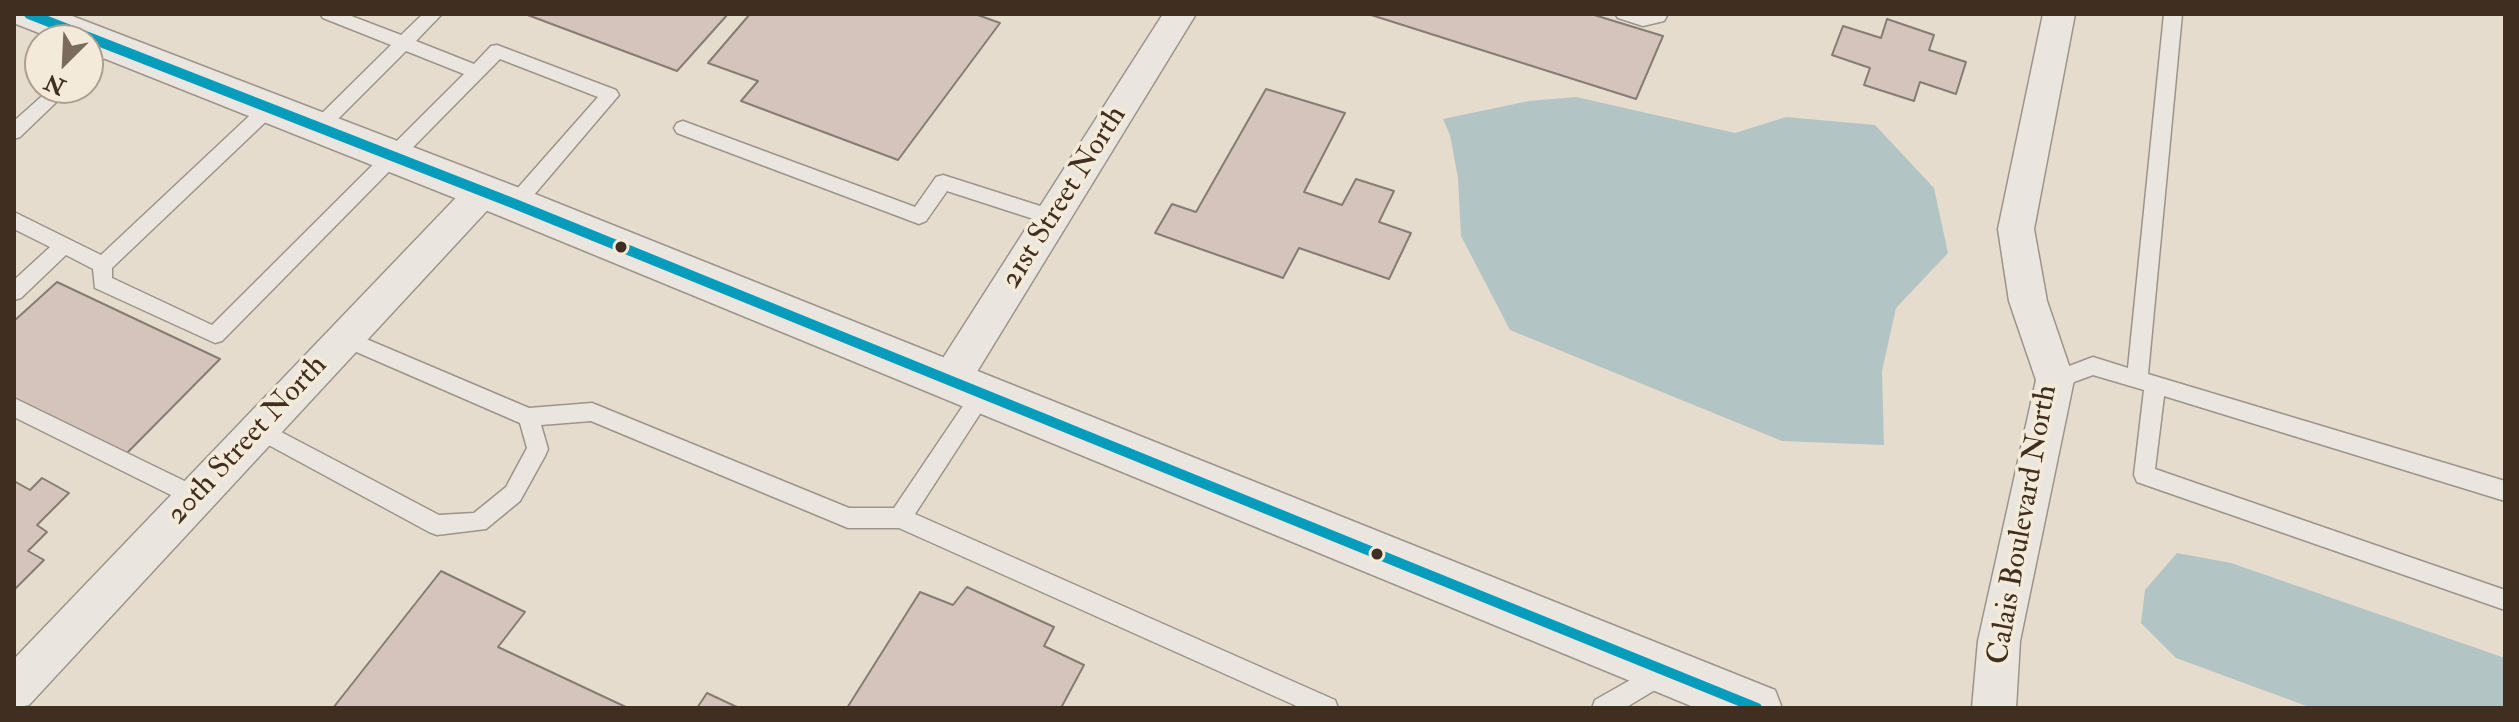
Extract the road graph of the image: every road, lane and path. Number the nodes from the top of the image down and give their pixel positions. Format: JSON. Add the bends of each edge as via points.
{"nodes":[{"id":1,"x":329,"y":14,"type":"edge"},
{"id":2,"x":433,"y":14,"type":"edge"},
{"id":3,"x":1180,"y":14,"type":"edge"},
{"id":4,"x":1624,"y":14,"type":"edge"},
{"id":5,"x":1659,"y":14,"type":"edge"},
{"id":6,"x":2059,"y":14,"type":"edge"},
{"id":7,"x":2173,"y":14,"type":"edge"},
{"id":8,"x":403,"y":44,"type":"junction"},
{"id":9,"x":104,"y":57,"type":"edge"},
{"id":10,"x":477,"y":72,"type":"junction"},
{"id":11,"x":45,"y":104,"type":"edge"},
{"id":12,"x":269,"y":108,"type":"junction"},
{"id":13,"x":319,"y":127,"type":"junction"},
{"id":14,"x":683,"y":128,"type":"dead end"},
{"id":15,"x":14,"y":132,"type":"edge"},
{"id":16,"x":394,"y":157,"type":"junction"},
{"id":17,"x":499,"y":198,"type":"junction"},
{"id":18,"x":1052,"y":217,"type":"junction"},
{"id":19,"x":14,"y":220,"type":"edge"},
{"id":20,"x":65,"y":245,"type":"junction"},
{"id":21,"x":103,"y":265,"type":"junction"},
{"id":22,"x":14,"y":292,"type":"edge"},
{"id":23,"x":345,"y":338,"type":"junction"},
{"id":24,"x":2055,"y":380,"type":"junction"},
{"id":25,"x":2146,"y":381,"type":"junction"},
{"id":26,"x":966,"y":388,"type":"junction"},
{"id":27,"x":14,"y":407,"type":"edge"},
{"id":28,"x":528,"y":417,"type":"junction"},
{"id":29,"x":259,"y":430,"type":"junction"},
{"id":30,"x":2505,"y":491,"type":"edge"},
{"id":31,"x":196,"y":497,"type":"junction"},
{"id":32,"x":900,"y":518,"type":"junction"},
{"id":33,"x":2505,"y":600,"type":"edge"},
{"id":34,"x":1665,"y":671,"type":"junction"},
{"id":35,"x":14,"y":690,"type":"edge"},
{"id":36,"x":1327,"y":708,"type":"edge"},
{"id":37,"x":1603,"y":708,"type":"edge"},
{"id":38,"x":1757,"y":708,"type":"edge"},
{"id":39,"x":1994,"y":708,"type":"edge"}],
"edges":[{"from":1,"to":8,"type":"lane"},
{"from":2,"to":8,"type":"lane"},
{"from":3,"to":18,"type":"street","name":"21st Street North"},
{"from":4,"to":5,"type":"lane","via":[[1643,20]]},
{"from":6,"to":24,"type":"street","name":"Calais Boulevard North","via":[[2016,229],[2028,301]]},
{"from":7,"to":25,"type":"lane"},
{"from":8,"to":10,"type":"lane"},
{"from":8,"to":13,"type":"lane"},
{"from":9,"to":12,"type":"street"},
{"from":10,"to":16,"type":"lane"},
{"from":10,"to":17,"type":"lane","via":[[497,51],[610,95]]},
{"from":11,"to":15,"type":"lane"},
{"from":12,"to":13,"type":"street"},
{"from":12,"to":21,"type":"lane"},
{"from":13,"to":16,"type":"street"},
{"from":14,"to":18,"type":"lane","via":[[919,216],[943,182]]},
{"from":16,"to":17,"type":"street"},
{"from":16,"to":21,"type":"lane","via":[[215,335],[102,282]]},
{"from":17,"to":23,"type":"street","name":"20th Street North"},
{"from":17,"to":26,"type":"street"},
{"from":18,"to":26,"type":"street","name":"21st Street North"},
{"from":19,"to":20,"type":"lane"},
{"from":20,"to":21,"type":"lane"},
{"from":20,"to":22,"type":"lane"},
{"from":23,"to":28,"type":"lane"},
{"from":23,"to":29,"type":"street","name":"20th Street North"},
{"from":24,"to":25,"type":"lane","via":[[2093,366]]},
{"from":24,"to":39,"type":"street","name":"Calais Boulevard North","via":[[1999,641]]},
{"from":25,"to":30,"type":"lane"},
{"from":25,"to":33,"type":"lane","via":[[2144,475]]},
{"from":26,"to":32,"type":"lane"},
{"from":26,"to":34,"type":"street"},
{"from":27,"to":31,"type":"lane"},
{"from":28,"to":29,"type":"lane","via":[[538,449],[513,494],[478,522],[437,525]]},
{"from":28,"to":32,"type":"lane","via":[[592,412],[848,518]]},
{"from":29,"to":31,"type":"street","name":"20th Street North"},
{"from":31,"to":35,"type":"street","name":"20th Street North"},
{"from":32,"to":36,"type":"lane"},
{"from":34,"to":37,"type":"lane"},
{"from":34,"to":38,"type":"street"}]}
